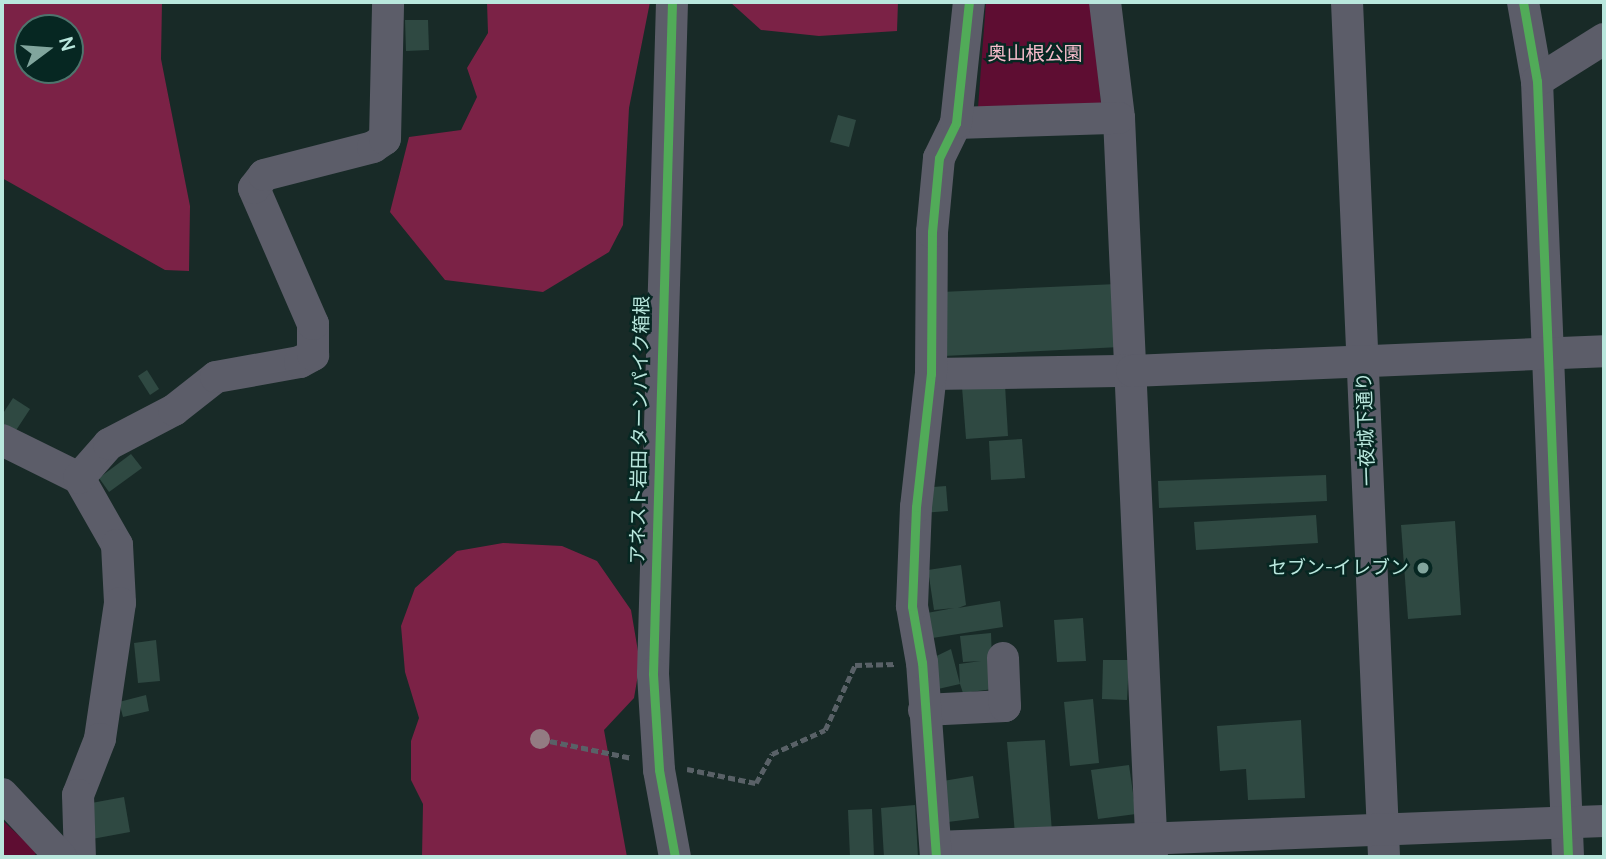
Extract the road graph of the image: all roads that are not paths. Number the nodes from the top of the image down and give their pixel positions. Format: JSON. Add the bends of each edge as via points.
{"nodes":[{"id":1,"x":388,"y":2,"type":"edge"},
{"id":2,"x":672,"y":2,"type":"edge"},
{"id":3,"x":969,"y":2,"type":"edge"},
{"id":4,"x":1105,"y":2,"type":"edge"},
{"id":5,"x":1347,"y":2,"type":"edge"},
{"id":6,"x":1370,"y":2,"type":"edge"},
{"id":7,"x":1523,"y":2,"type":"edge"},
{"id":8,"x":1604,"y":39,"type":"edge"},
{"id":9,"x":1351,"y":53,"type":"junction"},
{"id":10,"x":1537,"y":81,"type":"junction"},
{"id":11,"x":1119,"y":118,"type":"junction"},
{"id":12,"x":956,"y":122,"type":"junction"},
{"id":13,"x":1604,"y":351,"type":"edge"},
{"id":14,"x":1551,"y":353,"type":"junction"},
{"id":15,"x":1363,"y":359,"type":"junction"},
{"id":16,"x":1132,"y":371,"type":"junction"},
{"id":17,"x":931,"y":374,"type":"junction"},
{"id":18,"x":2,"y":440,"type":"edge"},
{"id":19,"x":79,"y":478,"type":"junction"},
{"id":20,"x":1003,"y":658,"type":"dead end"},
{"id":21,"x":924,"y":710,"type":"junction"},
{"id":22,"x":2,"y":794,"type":"edge"},
{"id":23,"x":1604,"y":821,"type":"edge"},
{"id":24,"x":1566,"y":822,"type":"junction"},
{"id":25,"x":1383,"y":843,"type":"edge"},
{"id":26,"x":1152,"y":848,"type":"edge"},
{"id":27,"x":936,"y":852,"type":"edge"},
{"id":28,"x":61,"y":857,"type":"edge"},
{"id":29,"x":80,"y":857,"type":"edge"},
{"id":30,"x":675,"y":857,"type":"edge"},
{"id":31,"x":1568,"y":857,"type":"edge"}],
"edges":[{"from":1,"to":19,"type":"street","via":[[385,139],[373,147],[264,175],[254,188],[313,324],[313,355],[300,362],[216,377],[174,410],[109,444]]},
{"from":2,"to":30,"type":"street","name":"アネスト岩田 ターンパイク箱根","via":[[653,674],[659,769]]},
{"from":3,"to":12,"type":"street"},
{"from":4,"to":11,"type":"street"},
{"from":5,"to":9,"type":"street","name":"一夜城下通り"},
{"from":6,"to":9,"type":"street"},
{"from":7,"to":10,"type":"street"},
{"from":8,"to":10,"type":"street"},
{"from":9,"to":15,"type":"street","name":"一夜城下通り"},
{"from":10,"to":14,"type":"street"},
{"from":11,"to":12,"type":"street"},
{"from":11,"to":16,"type":"street"},
{"from":12,"to":17,"type":"street","via":[[938,171],[932,232]]},
{"from":13,"to":14,"type":"street"},
{"from":14,"to":15,"type":"street"},
{"from":14,"to":24,"type":"street"},
{"from":15,"to":16,"type":"street"},
{"from":15,"to":25,"type":"street","name":"一夜城下通り"},
{"from":16,"to":17,"type":"street"},
{"from":16,"to":26,"type":"street"},
{"from":17,"to":21,"type":"street","via":[[916,507],[912,606]]},
{"from":18,"to":19,"type":"street"},
{"from":19,"to":29,"type":"street","via":[[111,529],[121,582],[100,739],[78,795]]},
{"from":20,"to":21,"type":"street","via":[[1004,706]]},
{"from":21,"to":27,"type":"street"},
{"from":22,"to":28,"type":"street"},
{"from":23,"to":24,"type":"street"},
{"from":24,"to":25,"type":"street"},
{"from":24,"to":31,"type":"street"},
{"from":25,"to":26,"type":"street"},
{"from":26,"to":27,"type":"street"}]}
